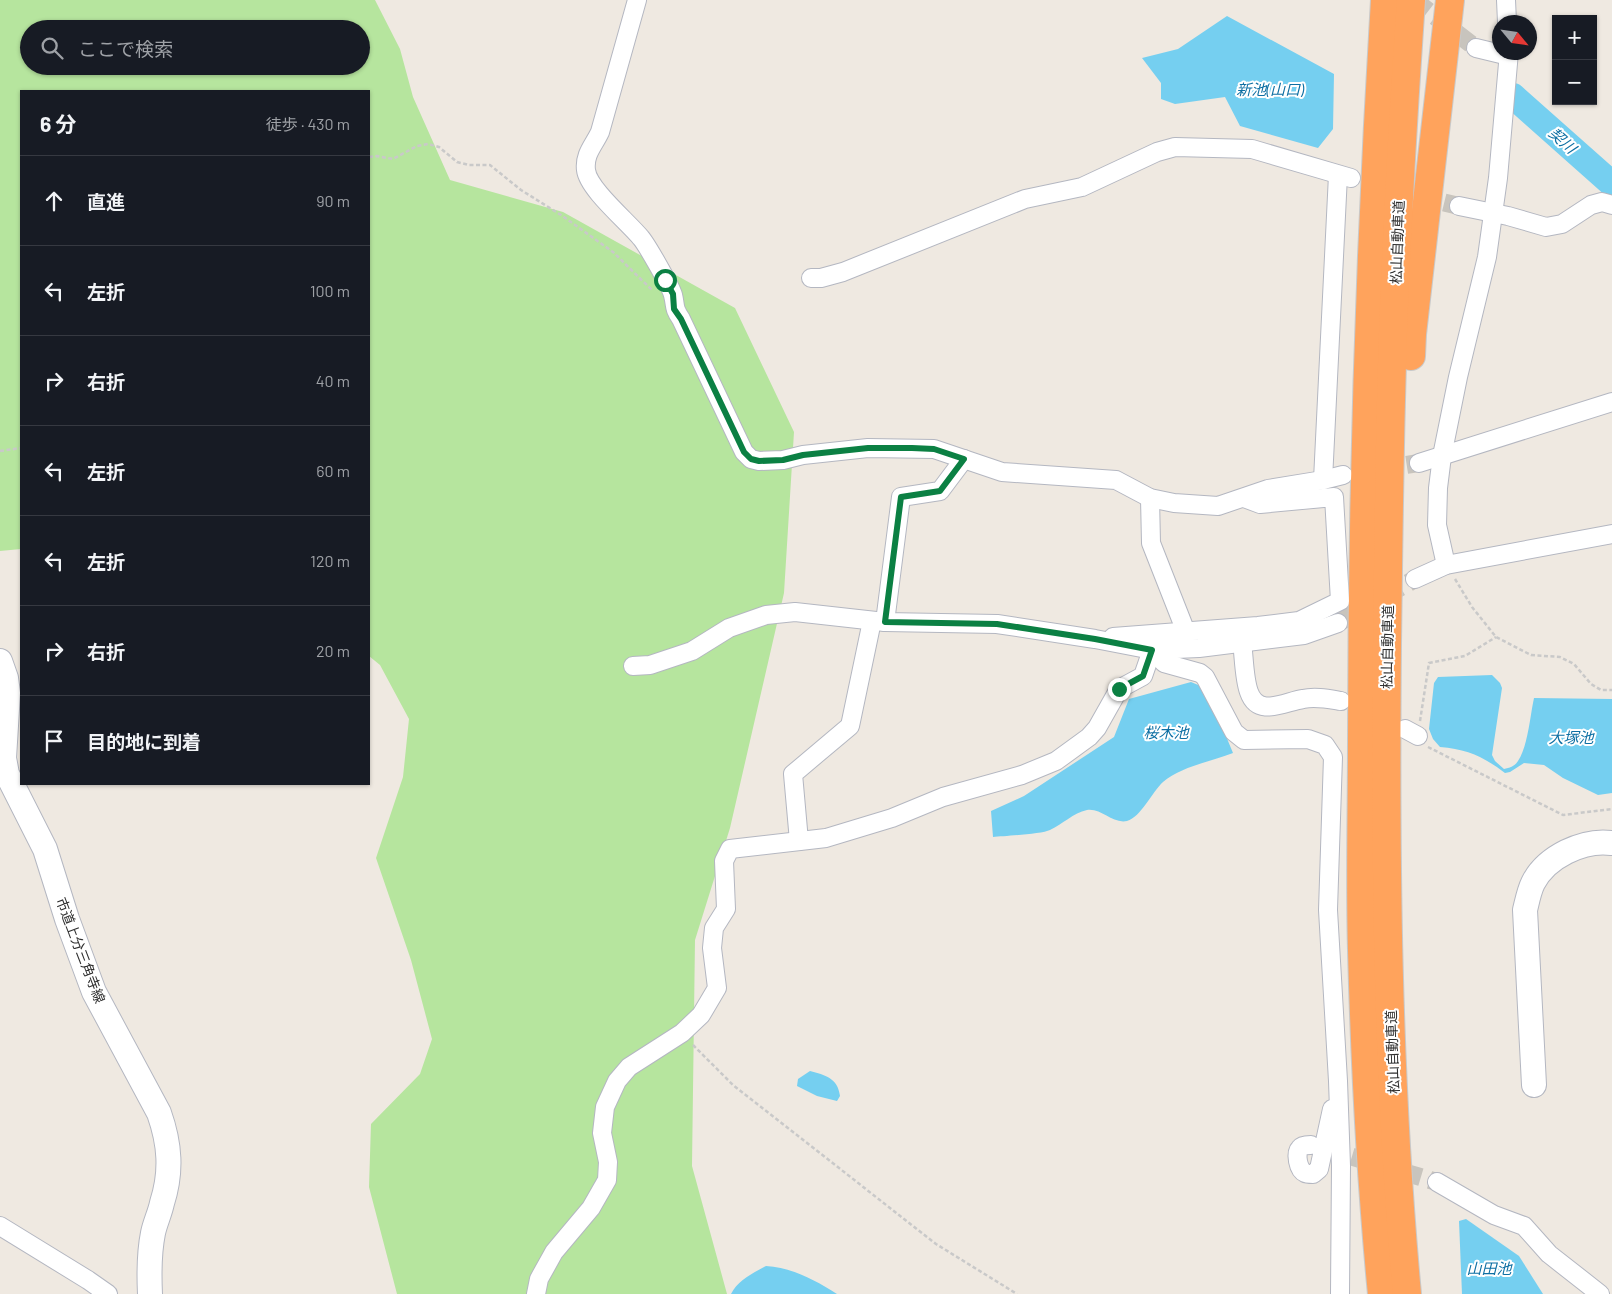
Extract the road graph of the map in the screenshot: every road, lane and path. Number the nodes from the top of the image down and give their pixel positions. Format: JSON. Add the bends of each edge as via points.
{"nodes":[{"id":1,"x":627,"y":0,"type":"edge"},
{"id":2,"x":637,"y":0,"type":"edge"},
{"id":3,"x":1378,"y":0,"type":"edge"},
{"id":4,"x":1385,"y":0,"type":"edge"},
{"id":5,"x":1410,"y":0,"type":"edge"},
{"id":6,"x":1450,"y":0,"type":"edge"},
{"id":7,"x":1506,"y":0,"type":"edge"},
{"id":8,"x":1507,"y":15,"type":"edge"},
{"id":9,"x":615,"y":42,"type":"dead end"},
{"id":10,"x":1476,"y":48,"type":"tunnel mouth"},
{"id":11,"x":1492,"y":51,"type":"edge"},
{"id":12,"x":1508,"y":60,"type":"edge"},
{"id":13,"x":1377,"y":136,"type":"junction"},
{"id":14,"x":370,"y":157,"type":"edge"},
{"id":15,"x":1612,"y":205,"type":"edge"},
{"id":16,"x":1459,"y":206,"type":"tunnel mouth"},
{"id":17,"x":1492,"y":213,"type":"junction"},
{"id":18,"x":811,"y":278,"type":"dead end"},
{"id":19,"x":674,"y":309,"type":"junction"},
{"id":20,"x":1612,"y":402,"type":"edge"},
{"id":21,"x":20,"y":448,"type":"edge"},
{"id":22,"x":0,"y":451,"type":"edge"},
{"id":23,"x":1442,"y":456,"type":"junction"},
{"id":24,"x":964,"y":459,"type":"junction"},
{"id":25,"x":1419,"y":463,"type":"tunnel mouth"},
{"id":26,"x":1343,"y":475,"type":"dead end"},
{"id":27,"x":1323,"y":480,"type":"junction"},
{"id":28,"x":1150,"y":498,"type":"junction"},
{"id":29,"x":1244,"y":498,"type":"junction"},
{"id":30,"x":1612,"y":534,"type":"edge"},
{"id":31,"x":1446,"y":565,"type":"junction"},
{"id":32,"x":1414,"y":579,"type":"tunnel mouth"},
{"id":33,"x":879,"y":621,"type":"junction"},
{"id":34,"x":1338,"y":623,"type":"tunnel mouth"},
{"id":35,"x":1186,"y":632,"type":"junction"},
{"id":36,"x":1496,"y":637,"type":"junction"},
{"id":37,"x":1095,"y":639,"type":"junction"},
{"id":38,"x":1242,"y":642,"type":"junction"},
{"id":39,"x":1152,"y":650,"type":"junction"},
{"id":40,"x":0,"y":661,"type":"edge"},
{"id":41,"x":633,"y":666,"type":"dead end"},
{"id":42,"x":1612,"y":690,"type":"edge"},
{"id":43,"x":1341,"y":701,"type":"dead end"},
{"id":44,"x":1386,"y":787,"type":"junction"},
{"id":45,"x":1612,"y":809,"type":"edge"},
{"id":46,"x":799,"y":841,"type":"junction"},
{"id":47,"x":1612,"y":843,"type":"edge"},
{"id":48,"x":682,"y":1033,"type":"junction"},
{"id":49,"x":1338,"y":1081,"type":"junction"},
{"id":50,"x":1534,"y":1085,"type":"dead end"},
{"id":51,"x":1311,"y":1144,"type":"dead end"},
{"id":52,"x":1437,"y":1182,"type":"tunnel mouth"},
{"id":53,"x":0,"y":1226,"type":"edge"},
{"id":54,"x":108,"y":1294,"type":"edge"},
{"id":55,"x":150,"y":1294,"type":"edge"},
{"id":56,"x":536,"y":1294,"type":"edge"},
{"id":57,"x":1017,"y":1294,"type":"edge"},
{"id":58,"x":1340,"y":1294,"type":"edge"},
{"id":59,"x":1382,"y":1294,"type":"edge"},
{"id":60,"x":1407,"y":1294,"type":"edge"},
{"id":61,"x":1600,"y":1294,"type":"edge"}],
"edges":[{"from":1,"to":9,"type":"street"},
{"from":2,"to":19,"type":"street","via":[[600,132],[588,152],[585,169],[587,177],[607,203],[643,239],[673,294]]},
{"from":3,"to":13,"type":"highway"},
{"from":4,"to":13,"type":"highway","name":"松山自動車道"},
{"from":5,"to":44,"type":"highway","name":"松山自動車道","via":[[1389,484]]},
{"from":6,"to":44,"type":"highway","via":[[1412,334],[1397,662]]},
{"from":7,"to":8,"type":"street"},
{"from":10,"to":11,"type":"street"},
{"from":12,"to":17,"type":"street"},
{"from":13,"to":59,"type":"highway","name":"松山自動車道","via":[[1362,652],[1362,948],[1373,1196]]},
{"from":14,"to":19,"type":"path","via":[[393,160],[417,146],[428,144],[439,147],[458,162],[490,165],[613,252]]},
{"from":15,"to":17,"type":"street","via":[[1602,202],[1591,204],[1562,224],[1546,227]]},
{"from":16,"to":17,"type":"street"},
{"from":17,"to":23,"type":"street","via":[[1487,257]]},
{"from":18,"to":27,"type":"street","via":[[843,272],[1025,199],[1082,187],[1157,152],[1175,147],[1252,149],[1344,177]]},
{"from":19,"to":24,"type":"street","via":[[744,452],[751,459],[783,460],[803,455],[885,448],[934,449]]},
{"from":20,"to":23,"type":"street"},
{"from":21,"to":22,"type":"path"},
{"from":23,"to":25,"type":"street"},
{"from":23,"to":31,"type":"street","via":[[1438,525]]},
{"from":24,"to":28,"type":"street","via":[[1002,472],[1116,480]]},
{"from":24,"to":33,"type":"street","via":[[940,491],[901,497]]},
{"from":26,"to":27,"type":"street"},
{"from":27,"to":29,"type":"street","via":[[1268,489]]},
{"from":28,"to":29,"type":"street","via":[[1218,506]]},
{"from":28,"to":35,"type":"street","via":[[1151,543]]},
{"from":29,"to":35,"type":"street","via":[[1260,504],[1334,497],[1340,601],[1299,621]]},
{"from":30,"to":31,"type":"street"},
{"from":31,"to":32,"type":"street"},
{"from":31,"to":36,"type":"path"},
{"from":33,"to":37,"type":"street","via":[[997,624]]},
{"from":33,"to":41,"type":"street","via":[[795,612],[766,615],[729,628],[692,651],[650,665]]},
{"from":33,"to":46,"type":"street","via":[[850,726],[793,774]]},
{"from":34,"to":38,"type":"street","via":[[1304,636]]},
{"from":35,"to":37,"type":"street"},
{"from":36,"to":42,"type":"path","via":[[1531,655],[1560,657],[1574,664],[1591,684],[1601,690]]},
{"from":36,"to":45,"type":"path","via":[[1465,656],[1429,663],[1411,733],[1429,749],[1563,815]]},
{"from":37,"to":39,"type":"street"},
{"from":38,"to":39,"type":"street"},
{"from":38,"to":43,"type":"street","via":[[1249,692],[1257,703],[1270,708],[1304,698]]},
{"from":39,"to":46,"type":"street","via":[[1143,676],[1119,689],[1097,728],[1056,760],[1022,775],[943,797],[892,818],[826,838]]},
{"from":39,"to":49,"type":"street","via":[[1164,663],[1205,677],[1234,732],[1244,740],[1308,739],[1325,745],[1333,757],[1328,910]]},
{"from":40,"to":55,"type":"street","name":"市道上分三角寺線","via":[[8,693],[4,758],[7,774],[45,850],[94,992],[166,1131],[168,1180],[153,1231],[149,1257]]},
{"from":44,"to":60,"type":"highway","name":"松山自動車道","via":[[1398,1199]]},
{"from":46,"to":48,"type":"street","via":[[730,849],[724,861],[726,909],[714,928],[712,948],[717,988],[701,1015]]},
{"from":47,"to":50,"type":"street","via":[[1575,847],[1547,864],[1532,884],[1525,910]]},
{"from":48,"to":56,"type":"street","via":[[629,1067],[617,1081],[605,1107],[602,1134],[608,1162],[607,1180],[591,1208],[554,1252],[539,1279]]},
{"from":48,"to":57,"type":"path","via":[[733,1085],[936,1244]]},
{"from":49,"to":51,"type":"street","via":[[1319,1169],[1313,1174],[1306,1174],[1300,1169],[1299,1148]]},
{"from":49,"to":58,"type":"street"},
{"from":52,"to":61,"type":"street","via":[[1494,1215],[1524,1226],[1549,1254]]},
{"from":53,"to":54,"type":"street"}]}
